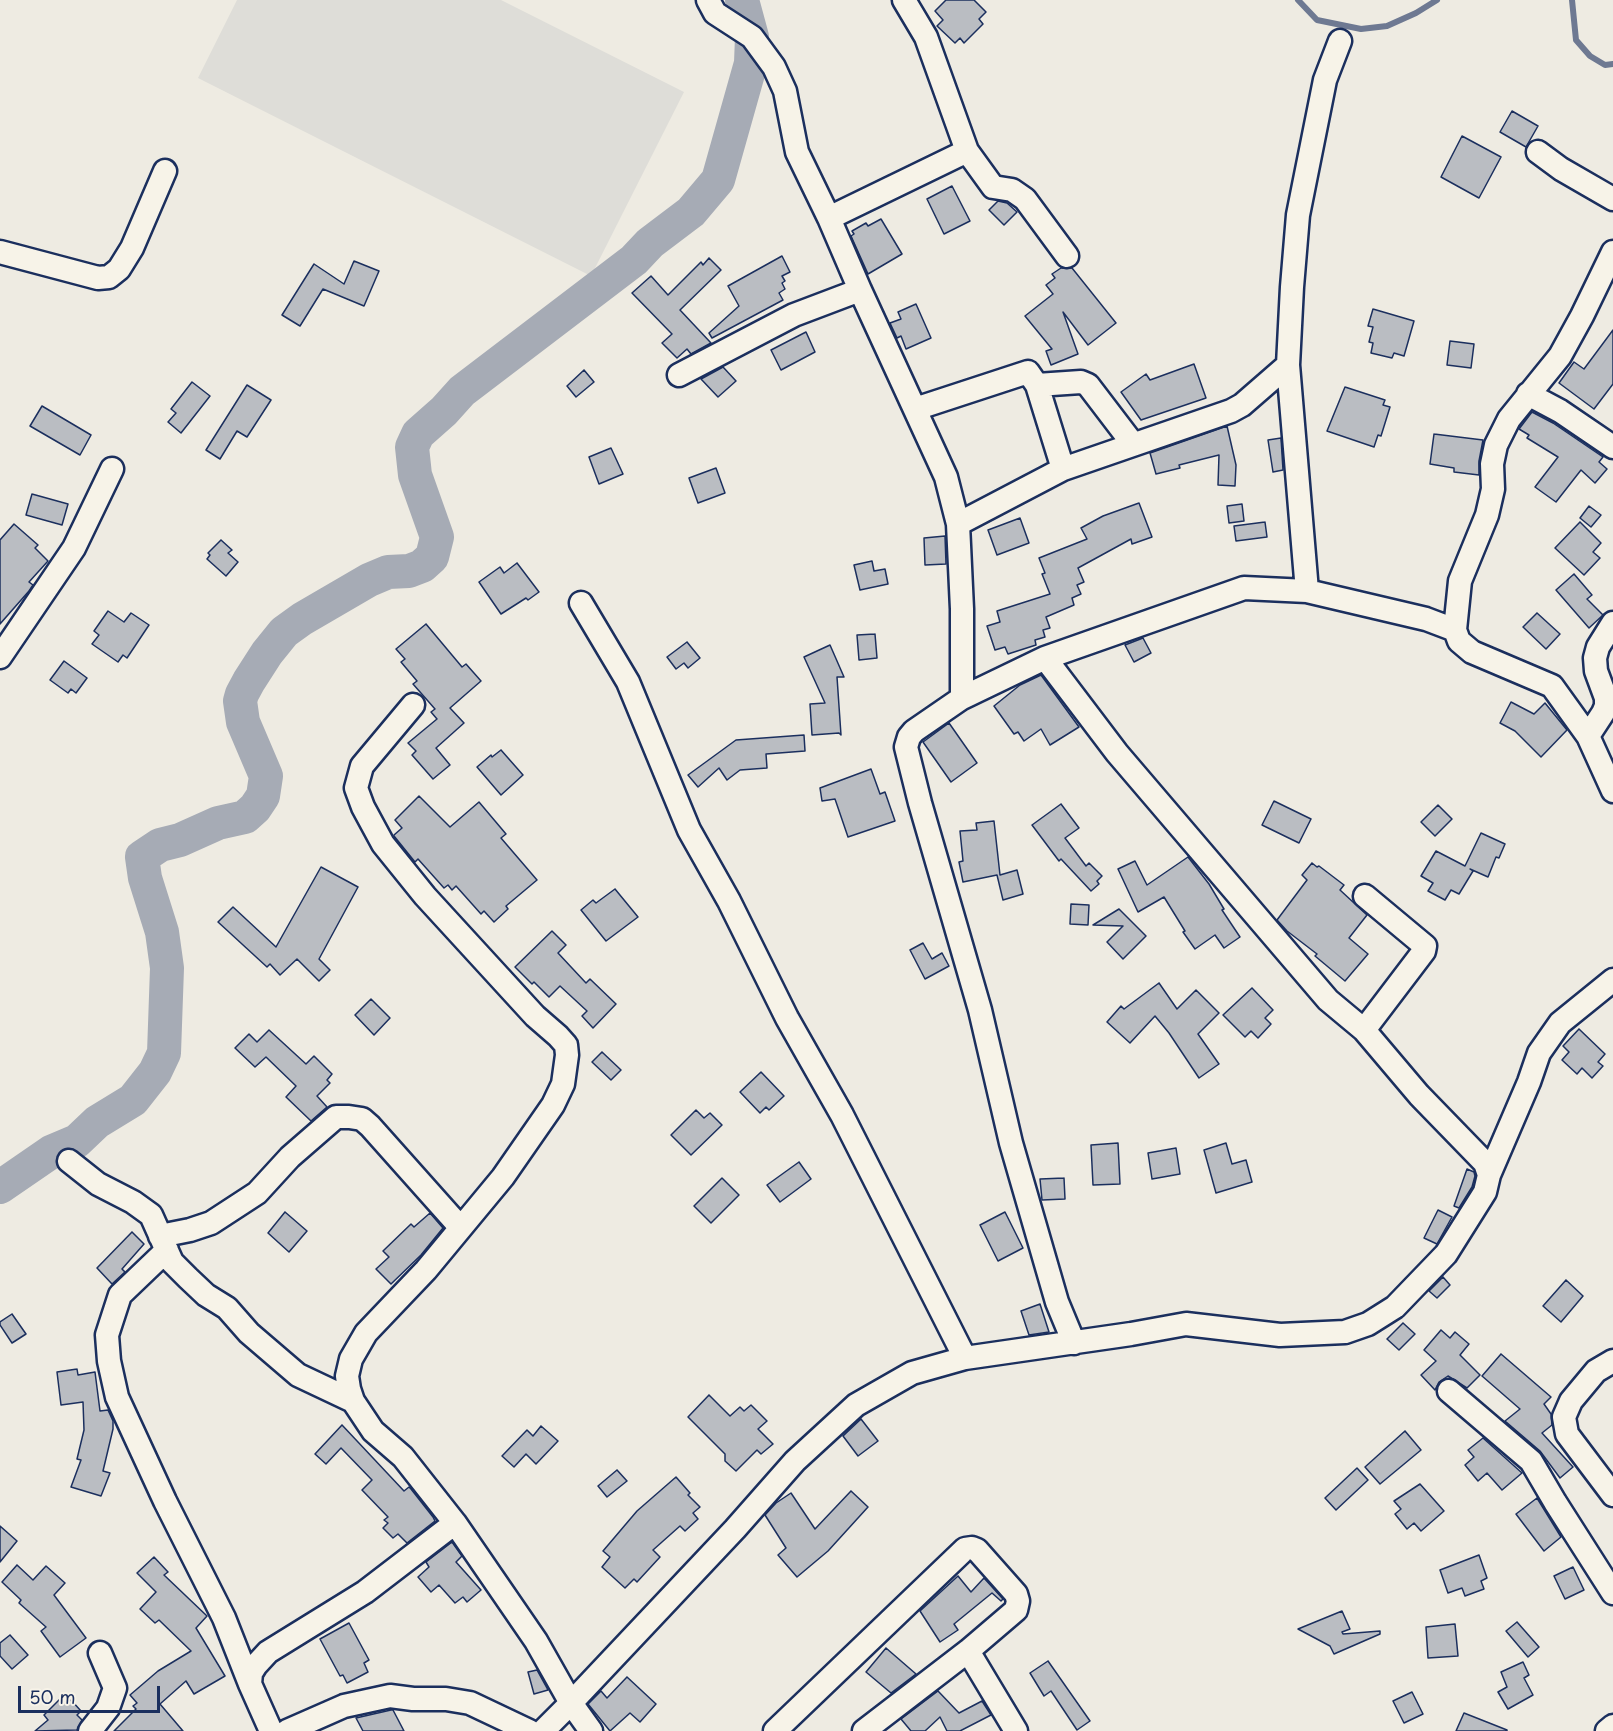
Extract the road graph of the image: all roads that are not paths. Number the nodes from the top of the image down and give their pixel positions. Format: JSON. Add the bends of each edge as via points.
{"nodes":[{"id":1,"x":708,"y":0,"type":"edge"},
{"id":2,"x":904,"y":0,"type":"edge"},
{"id":3,"x":1340,"y":41,"type":"dead end"},
{"id":4,"x":967,"y":151,"type":"junction"},
{"id":5,"x":1538,"y":152,"type":"dead end"},
{"id":6,"x":165,"y":171,"type":"dead end"},
{"id":7,"x":1613,"y":199,"type":"edge"},
{"id":8,"x":830,"y":218,"type":"junction"},
{"id":9,"x":0,"y":252,"type":"edge"},
{"id":10,"x":1613,"y":252,"type":"edge"},
{"id":11,"x":1067,"y":256,"type":"dead end"},
{"id":12,"x":860,"y":290,"type":"junction"},
{"id":13,"x":1288,"y":365,"type":"junction"},
{"id":14,"x":679,"y":375,"type":"dead end"},
{"id":15,"x":1036,"y":385,"type":"junction"},
{"id":16,"x":1528,"y":394,"type":"junction"},
{"id":17,"x":915,"y":409,"type":"junction"},
{"id":18,"x":1133,"y":444,"type":"junction"},
{"id":19,"x":1613,"y":447,"type":"edge"},
{"id":20,"x":112,"y":469,"type":"dead end"},
{"id":21,"x":1063,"y":469,"type":"junction"},
{"id":22,"x":958,"y":524,"type":"junction"},
{"id":23,"x":1307,"y":591,"type":"junction"},
{"id":24,"x":581,"y":603,"type":"dead end"},
{"id":25,"x":1613,"y":623,"type":"edge"},
{"id":26,"x":1455,"y":630,"type":"junction"},
{"id":27,"x":0,"y":657,"type":"edge"},
{"id":28,"x":1045,"y":658,"type":"junction"},
{"id":29,"x":962,"y":698,"type":"junction"},
{"id":30,"x":413,"y":705,"type":"dead end"},
{"id":31,"x":1588,"y":736,"type":"junction"},
{"id":32,"x":1613,"y":791,"type":"edge"},
{"id":33,"x":1365,"y":896,"type":"dead end"},
{"id":34,"x":1613,"y":980,"type":"edge"},
{"id":35,"x":1364,"y":1030,"type":"junction"},
{"id":36,"x":69,"y":1161,"type":"dead end"},
{"id":37,"x":1489,"y":1175,"type":"junction"},
{"id":38,"x":460,"y":1227,"type":"junction"},
{"id":39,"x":164,"y":1243,"type":"junction"},
{"id":40,"x":1074,"y":1343,"type":"junction"},
{"id":41,"x":965,"y":1358,"type":"junction"},
{"id":42,"x":1613,"y":1361,"type":"edge"},
{"id":43,"x":1449,"y":1391,"type":"dead end"},
{"id":44,"x":353,"y":1401,"type":"junction"},
{"id":45,"x":1613,"y":1495,"type":"edge"},
{"id":46,"x":455,"y":1523,"type":"junction"},
{"id":47,"x":1613,"y":1593,"type":"edge"},
{"id":48,"x":968,"y":1651,"type":"junction"},
{"id":49,"x":100,"y":1653,"type":"dead end"},
{"id":50,"x":249,"y":1684,"type":"junction"},
{"id":51,"x":571,"y":1703,"type":"junction"},
{"id":52,"x":1613,"y":1726,"type":"edge"},
{"id":53,"x":90,"y":1731,"type":"edge"},
{"id":54,"x":271,"y":1731,"type":"edge"},
{"id":55,"x":287,"y":1731,"type":"edge"},
{"id":56,"x":529,"y":1731,"type":"edge"},
{"id":57,"x":543,"y":1731,"type":"edge"},
{"id":58,"x":591,"y":1731,"type":"edge"},
{"id":59,"x":775,"y":1731,"type":"edge"},
{"id":60,"x":864,"y":1731,"type":"edge"},
{"id":61,"x":1016,"y":1731,"type":"edge"},
{"id":62,"x":1607,"y":1731,"type":"edge"}],
"edges":[{"from":1,"to":8,"type":"street","via":[[715,13],[752,37],[774,67],[785,91],[797,152]]},
{"from":2,"to":4,"type":"street","via":[[927,37]]},
{"from":3,"to":13,"type":"street","via":[[1325,81],[1298,215]]},
{"from":4,"to":8,"type":"street"},
{"from":4,"to":11,"type":"street","via":[[993,187],[1011,190],[1025,199]]},
{"from":5,"to":7,"type":"street"},
{"from":6,"to":9,"type":"street","via":[[132,248],[109,277],[98,278]]},
{"from":8,"to":12,"type":"street"},
{"from":10,"to":16,"type":"street","via":[[1560,356]]},
{"from":12,"to":14,"type":"street","via":[[794,315]]},
{"from":12,"to":17,"type":"street"},
{"from":13,"to":18,"type":"street","via":[[1231,411]]},
{"from":13,"to":23,"type":"street"},
{"from":15,"to":17,"type":"street","via":[[1029,372],[1025,372]]},
{"from":15,"to":18,"type":"street","via":[[1088,385]]},
{"from":15,"to":21,"type":"street"},
{"from":16,"to":19,"type":"street"},
{"from":16,"to":26,"type":"street","via":[[1496,445],[1493,489],[1487,515],[1460,581]]},
{"from":17,"to":22,"type":"street","via":[[946,477]]},
{"from":18,"to":21,"type":"street"},
{"from":20,"to":27,"type":"street","via":[[74,548]]},
{"from":21,"to":22,"type":"street"},
{"from":22,"to":29,"type":"street"},
{"from":23,"to":26,"type":"street","via":[[1426,619]]},
{"from":23,"to":28,"type":"street","via":[[1244,588]]},
{"from":24,"to":41,"type":"street","via":[[628,682],[689,830],[842,1115]]},
{"from":25,"to":31,"type":"street","via":[[1595,658],[1606,698],[1604,713]]},
{"from":26,"to":31,"type":"street","via":[[1459,641],[1472,652],[1552,687]]},
{"from":28,"to":29,"type":"street"},
{"from":28,"to":35,"type":"street","via":[[1117,753],[1204,856],[1328,1000]]},
{"from":29,"to":40,"type":"street","via":[[914,732],[906,747],[980,1010],[1011,1143],[1057,1302]]},
{"from":30,"to":38,"type":"street","via":[[362,766],[356,788],[363,807],[383,844],[425,896],[558,1036],[566,1045],[567,1055],[563,1084],[553,1105],[503,1177]]},
{"from":31,"to":32,"type":"street"},
{"from":33,"to":35,"type":"street","via":[[1425,946]]},
{"from":34,"to":37,"type":"street","via":[[1560,1023],[1539,1053]]},
{"from":35,"to":37,"type":"street","via":[[1419,1095],[1485,1163]]},
{"from":36,"to":39,"type":"street","via":[[98,1184],[151,1215]]},
{"from":37,"to":40,"type":"street","via":[[1485,1192],[1446,1254],[1395,1306],[1368,1324],[1345,1332],[1280,1335],[1186,1324]]},
{"from":38,"to":39,"type":"street","via":[[370,1126],[362,1119],[336,1117],[290,1157],[257,1193],[211,1223]]},
{"from":38,"to":44,"type":"street","via":[[426,1270],[366,1333],[351,1359],[347,1376]]},
{"from":39,"to":44,"type":"street","via":[[172,1262],[188,1278],[227,1308],[249,1333],[298,1375]]},
{"from":39,"to":50,"type":"street","via":[[120,1295],[107,1335],[109,1362],[117,1397],[224,1618]]},
{"from":40,"to":41,"type":"street"},
{"from":41,"to":51,"type":"street","via":[[912,1373],[856,1405],[795,1461]]},
{"from":42,"to":45,"type":"street","via":[[1596,1371],[1571,1401],[1564,1417],[1567,1434]]},
{"from":43,"to":47,"type":"street","via":[[1531,1461]]},
{"from":44,"to":46,"type":"street","via":[[373,1431],[403,1457]]},
{"from":46,"to":50,"type":"street","via":[[365,1592],[268,1652],[251,1673]]},
{"from":46,"to":51,"type":"street","via":[[536,1641]]},
{"from":48,"to":59,"type":"street","via":[[1016,1610],[1018,1601],[1016,1594],[972,1548],[956,1557]]},
{"from":48,"to":60,"type":"street"},
{"from":48,"to":61,"type":"street"},
{"from":49,"to":53,"type":"street","via":[[115,1688],[108,1708]]},
{"from":50,"to":54,"type":"street"},
{"from":51,"to":57,"type":"street"},
{"from":51,"to":58,"type":"street"},
{"from":52,"to":62,"type":"street"},
{"from":55,"to":56,"type":"street","via":[[344,1706],[390,1695],[470,1703]]}]}
